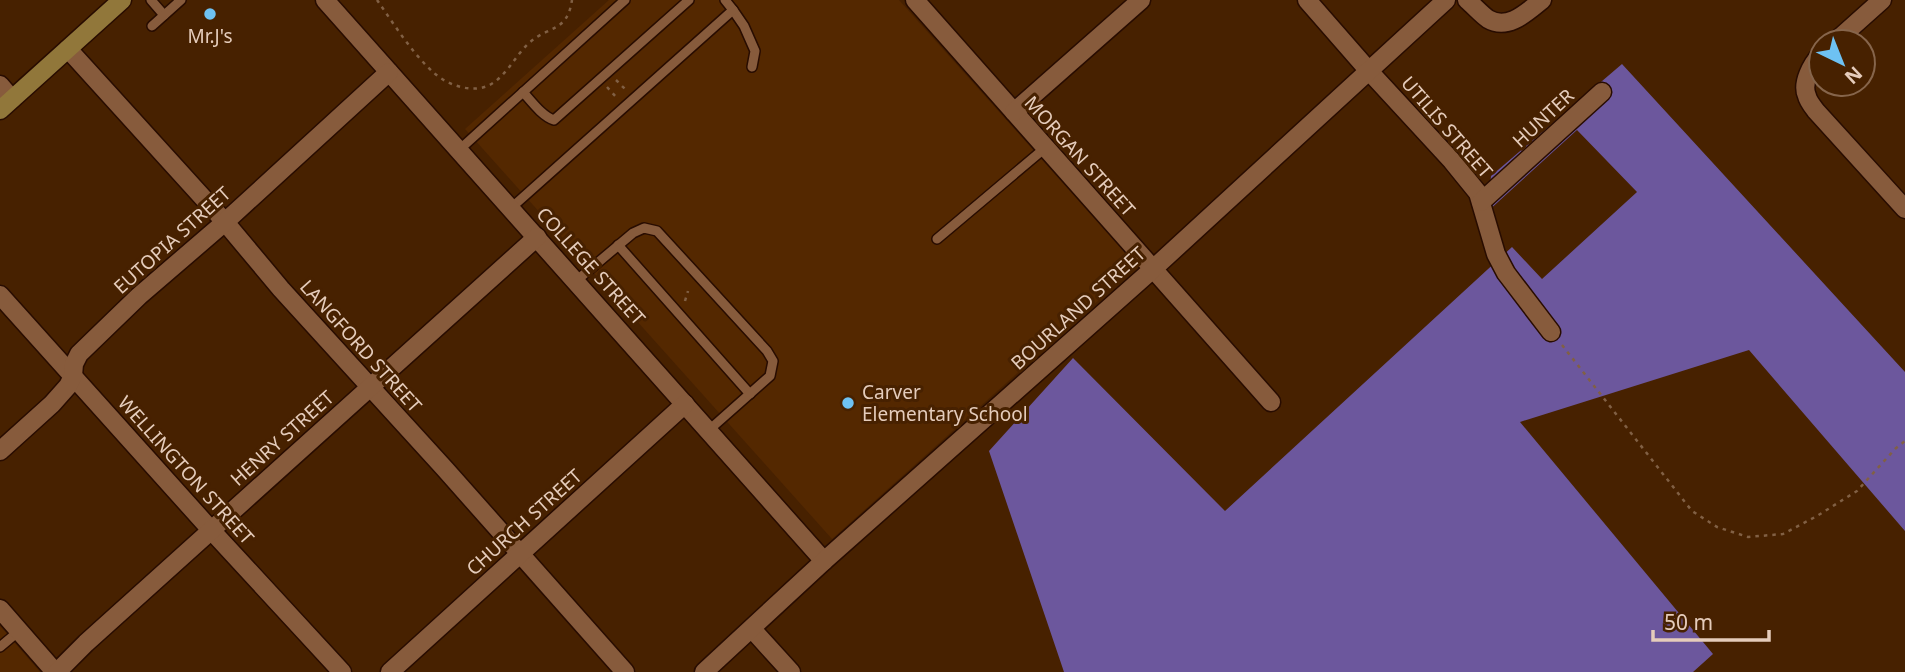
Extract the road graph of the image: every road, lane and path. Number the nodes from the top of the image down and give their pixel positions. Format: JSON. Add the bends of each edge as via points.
{"nodes":[{"id":1,"x":122,"y":0,"type":"edge"},
{"id":2,"x":151,"y":0,"type":"edge"},
{"id":3,"x":181,"y":0,"type":"edge"},
{"id":4,"x":325,"y":0,"type":"edge"},
{"id":5,"x":377,"y":0,"type":"edge"},
{"id":6,"x":572,"y":0,"type":"edge"},
{"id":7,"x":625,"y":0,"type":"edge"},
{"id":8,"x":690,"y":0,"type":"edge"},
{"id":9,"x":725,"y":0,"type":"edge"},
{"id":10,"x":915,"y":0,"type":"edge"},
{"id":11,"x":1141,"y":0,"type":"edge"},
{"id":12,"x":1307,"y":0,"type":"edge"},
{"id":13,"x":1446,"y":0,"type":"edge"},
{"id":14,"x":1468,"y":0,"type":"edge"},
{"id":15,"x":1542,"y":0,"type":"edge"},
{"id":16,"x":1882,"y":0,"type":"edge"},
{"id":17,"x":733,"y":10,"type":"junction"},
{"id":18,"x":164,"y":15,"type":"junction"},
{"id":19,"x":152,"y":26,"type":"dead end"},
{"id":20,"x":1851,"y":28,"type":"edge"},
{"id":21,"x":68,"y":49,"type":"junction"},
{"id":22,"x":751,"y":67,"type":"dead end"},
{"id":23,"x":1370,"y":71,"type":"junction"},
{"id":24,"x":389,"y":72,"type":"junction"},
{"id":25,"x":616,"y":79,"type":"dead end"},
{"id":26,"x":1807,"y":80,"type":"edge"},
{"id":27,"x":607,"y":87,"type":"dead end"},
{"id":28,"x":626,"y":90,"type":"dead end"},
{"id":29,"x":523,"y":92,"type":"junction"},
{"id":30,"x":1602,"y":92,"type":"dead end"},
{"id":31,"x":4,"y":98,"type":"edge"},
{"id":32,"x":617,"y":98,"type":"dead end"},
{"id":33,"x":1807,"y":98,"type":"edge"},
{"id":34,"x":1807,"y":98,"type":"edge"},
{"id":35,"x":1014,"y":112,"type":"junction"},
{"id":36,"x":1045,"y":148,"type":"junction"},
{"id":37,"x":459,"y":150,"type":"junction"},
{"id":38,"x":1481,"y":202,"type":"junction"},
{"id":39,"x":511,"y":208,"type":"junction"},
{"id":40,"x":1905,"y":209,"type":"edge"},
{"id":41,"x":225,"y":222,"type":"junction"},
{"id":42,"x":537,"y":237,"type":"junction"},
{"id":43,"x":937,"y":239,"type":"dead end"},
{"id":44,"x":618,"y":245,"type":"junction"},
{"id":45,"x":1153,"y":269,"type":"junction"},
{"id":46,"x":576,"y":281,"type":"junction"},
{"id":47,"x":688,"y":291,"type":"dead end"},
{"id":48,"x":0,"y":295,"type":"edge"},
{"id":49,"x":683,"y":307,"type":"dead end"},
{"id":50,"x":1551,"y":332,"type":"joint"},
{"id":51,"x":73,"y":376,"type":"junction"},
{"id":52,"x":369,"y":386,"type":"junction"},
{"id":53,"x":750,"y":394,"type":"junction"},
{"id":54,"x":1270,"y":402,"type":"dead end"},
{"id":55,"x":685,"y":404,"type":"junction"},
{"id":56,"x":709,"y":430,"type":"junction"},
{"id":57,"x":1905,"y":441,"type":"edge"},
{"id":58,"x":0,"y":452,"type":"edge"},
{"id":59,"x":211,"y":530,"type":"junction"},
{"id":60,"x":519,"y":555,"type":"junction"},
{"id":61,"x":824,"y":561,"type":"junction"},
{"id":62,"x":0,"y":609,"type":"edge"},
{"id":63,"x":752,"y":629,"type":"junction"},
{"id":64,"x":19,"y":631,"type":"junction"},
{"id":65,"x":0,"y":647,"type":"edge"},
{"id":66,"x":56,"y":672,"type":"edge"},
{"id":67,"x":342,"y":672,"type":"edge"},
{"id":68,"x":390,"y":672,"type":"edge"},
{"id":69,"x":625,"y":672,"type":"edge"},
{"id":70,"x":704,"y":672,"type":"edge"},
{"id":71,"x":791,"y":672,"type":"edge"}],
"edges":[{"from":1,"to":21,"type":"main road"},
{"from":2,"to":18,"type":"lane"},
{"from":3,"to":18,"type":"lane"},
{"from":4,"to":24,"type":"street","name":"COLLEGE STREET"},
{"from":5,"to":6,"type":"path","via":[[432,72],[470,88],[493,83],[534,39],[566,20]]},
{"from":7,"to":29,"type":"lane"},
{"from":8,"to":29,"type":"lane","via":[[554,120]]},
{"from":9,"to":17,"type":"lane"},
{"from":10,"to":35,"type":"street","name":"MORGAN STREET"},
{"from":11,"to":35,"type":"street"},
{"from":12,"to":23,"type":"street","name":"UTILIS STREET"},
{"from":13,"to":23,"type":"street","name":"BOURLAND STREET"},
{"from":14,"to":15,"type":"street","via":[[1488,19],[1503,24]]},
{"from":16,"to":20,"type":"street"},
{"from":17,"to":22,"type":"lane","via":[[755,51]]},
{"from":17,"to":39,"type":"lane"},
{"from":18,"to":19,"type":"lane"},
{"from":21,"to":31,"type":"main road"},
{"from":21,"to":41,"type":"street","name":"LANGFORD STREET"},
{"from":23,"to":38,"type":"street","name":"UTILIS STREET","via":[[1452,161]]},
{"from":23,"to":45,"type":"street","name":"BOURLAND STREET"},
{"from":24,"to":37,"type":"street","name":"COLLEGE STREET"},
{"from":24,"to":41,"type":"street","name":"EUTOPIA STREET"},
{"from":25,"to":28,"type":"path"},
{"from":26,"to":33,"type":"street"},
{"from":27,"to":32,"type":"path"},
{"from":29,"to":37,"type":"lane"},
{"from":30,"to":38,"type":"street","name":"HUNTER"},
{"from":34,"to":40,"type":"street"},
{"from":35,"to":36,"type":"street","name":"MORGAN STREET"},
{"from":36,"to":43,"type":"lane"},
{"from":36,"to":45,"type":"street","name":"MORGAN STREET"},
{"from":37,"to":39,"type":"street","name":"COLLEGE STREET"},
{"from":38,"to":50,"type":"street","name":"UTILIS STREET","via":[[1506,273]]},
{"from":39,"to":42,"type":"street","name":"COLLEGE STREET"},
{"from":41,"to":51,"type":"street","name":"EUTOPIA STREET","via":[[79,354]]},
{"from":41,"to":52,"type":"street","name":"LANGFORD STREET"},
{"from":42,"to":46,"type":"street","name":"COLLEGE STREET"},
{"from":42,"to":52,"type":"street","name":"HENRY STREET"},
{"from":44,"to":46,"type":"lane"},
{"from":44,"to":53,"type":"lane"},
{"from":44,"to":53,"type":"lane","via":[[644,228],[657,231],[767,351],[773,361],[770,376]]},
{"from":45,"to":54,"type":"street","name":"MORGAN STREET"},
{"from":45,"to":61,"type":"street","name":"BOURLAND STREET"},
{"from":46,"to":55,"type":"street","name":"COLLEGE STREET"},
{"from":47,"to":49,"type":"path"},
{"from":48,"to":51,"type":"street","name":"WELLINGTON STREET"},
{"from":50,"to":57,"type":"path","via":[[1692,511],[1717,527],[1748,537],[1783,534],[1817,516],[1857,491]]},
{"from":51,"to":58,"type":"street","name":"EUTOPIA STREET","via":[[52,404]]},
{"from":51,"to":59,"type":"street","name":"WELLINGTON STREET"},
{"from":52,"to":59,"type":"street","name":"HENRY STREET"},
{"from":52,"to":60,"type":"street","name":"LANGFORD STREET"},
{"from":53,"to":56,"type":"lane"},
{"from":55,"to":56,"type":"street","name":"COLLEGE STREET"},
{"from":55,"to":60,"type":"street","name":"CHURCH STREET"},
{"from":56,"to":61,"type":"street","name":"COLLEGE STREET"},
{"from":59,"to":66,"type":"street","name":"HENRY STREET"},
{"from":59,"to":67,"type":"street","name":"WELLINGTON STREET"},
{"from":60,"to":68,"type":"street","name":"CHURCH STREET"},
{"from":60,"to":69,"type":"street","name":"LANGFORD STREET"},
{"from":61,"to":63,"type":"street","name":"BOURLAND STREET"},
{"from":62,"to":64,"type":"street"},
{"from":63,"to":70,"type":"street","name":"BOURLAND STREET"},
{"from":63,"to":71,"type":"street"},
{"from":64,"to":65,"type":"lane"},
{"from":64,"to":66,"type":"street"}]}
